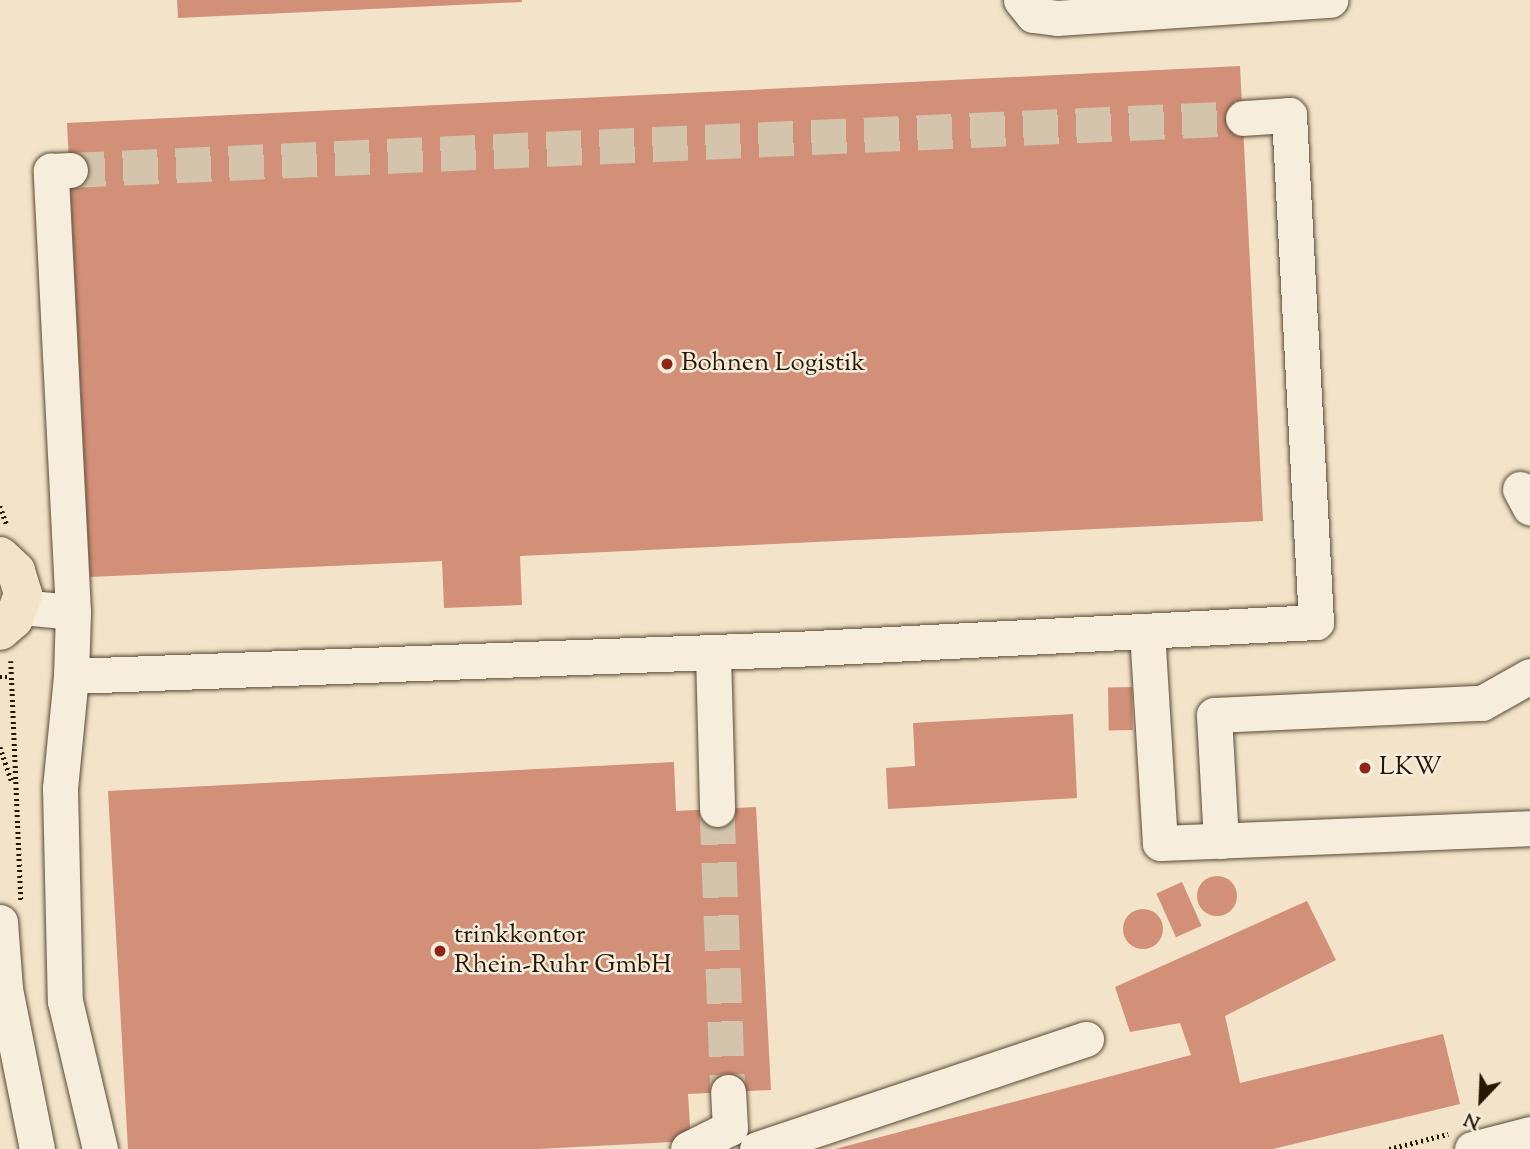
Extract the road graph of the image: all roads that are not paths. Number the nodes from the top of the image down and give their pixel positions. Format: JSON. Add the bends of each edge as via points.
{"nodes":[{"id":1,"x":1021,"y":0,"type":"edge"},
{"id":2,"x":1330,"y":0,"type":"edge"},
{"id":3,"x":1242,"y":118,"type":"tunnel mouth"},
{"id":4,"x":69,"y":170,"type":"tunnel mouth"},
{"id":5,"x":0,"y":556,"type":"edge"},
{"id":6,"x":73,"y":612,"type":"junction"},
{"id":7,"x":10,"y":619,"type":"edge"},
{"id":8,"x":1147,"y":631,"type":"junction"},
{"id":9,"x":713,"y":653,"type":"junction"},
{"id":10,"x":71,"y":676,"type":"junction"},
{"id":11,"x":1530,"y":676,"type":"edge"},
{"id":12,"x":718,"y":809,"type":"tunnel mouth"},
{"id":13,"x":1530,"y":828,"type":"edge"},
{"id":14,"x":1220,"y":841,"type":"junction"},
{"id":15,"x":0,"y":922,"type":"edge"},
{"id":16,"x":1086,"y":1039,"type":"dead end"},
{"id":17,"x":728,"y":1092,"type":"tunnel mouth"},
{"id":18,"x":1530,"y":1134,"type":"edge"},
{"id":19,"x":37,"y":1149,"type":"edge"},
{"id":20,"x":100,"y":1149,"type":"edge"},
{"id":21,"x":688,"y":1149,"type":"edge"},
{"id":22,"x":757,"y":1149,"type":"edge"},
{"id":23,"x":1472,"y":1149,"type":"edge"}],
"edges":[{"from":1,"to":2,"type":"street","via":[[1033,15],[1057,18]]},
{"from":3,"to":8,"type":"street","via":[[1289,116],[1316,622]]},
{"from":4,"to":6,"type":"street","via":[[51,171]]},
{"from":5,"to":7,"type":"main road","via":[[21,581]]},
{"from":6,"to":7,"type":"street"},
{"from":6,"to":10,"type":"street"},
{"from":8,"to":9,"type":"street"},
{"from":8,"to":14,"type":"street","via":[[1160,843]]},
{"from":9,"to":10,"type":"street"},
{"from":9,"to":12,"type":"street"},
{"from":10,"to":20,"type":"street","via":[[60,788],[65,1002]]},
{"from":11,"to":14,"type":"street","via":[[1482,703],[1214,715]]},
{"from":13,"to":14,"type":"street"},
{"from":15,"to":19,"type":"street","via":[[5,989]]},
{"from":16,"to":22,"type":"street"},
{"from":17,"to":21,"type":"street","via":[[730,1128]]},
{"from":18,"to":23,"type":"street"}]}
